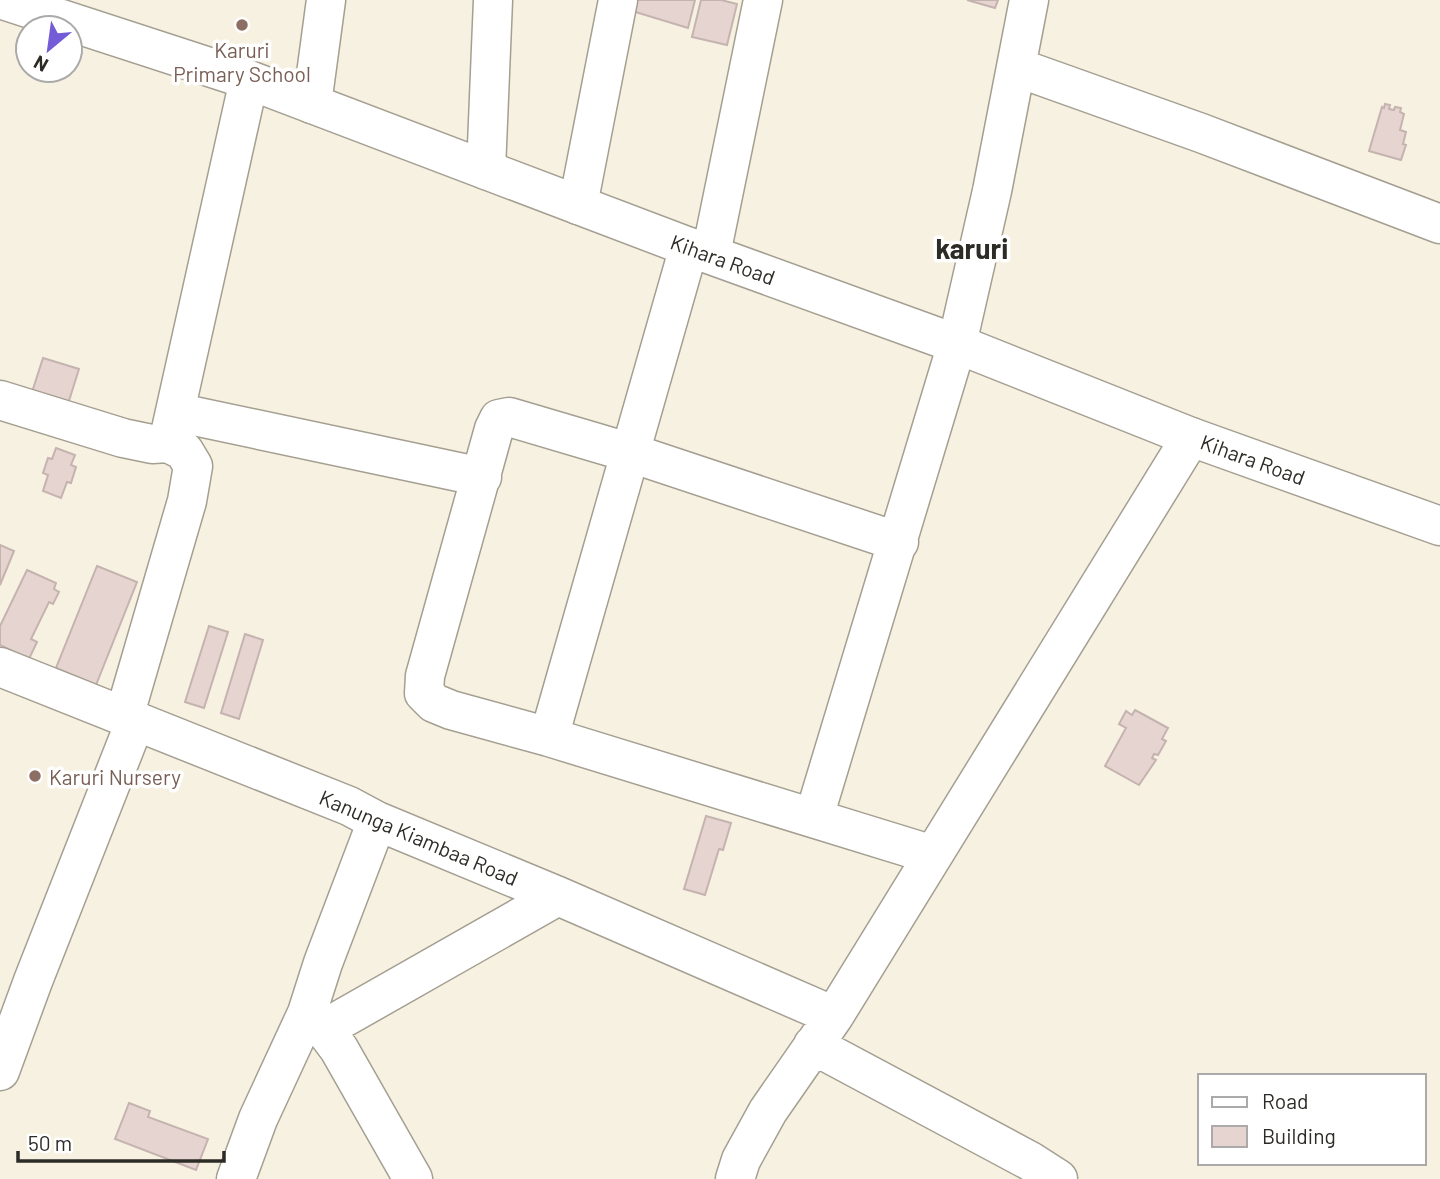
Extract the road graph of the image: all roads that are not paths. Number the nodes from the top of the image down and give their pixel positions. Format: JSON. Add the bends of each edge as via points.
{"nodes":[{"id":1,"x":3,"y":0,"type":"edge"},
{"id":2,"x":326,"y":0,"type":"edge"},
{"id":3,"x":493,"y":0,"type":"edge"},
{"id":4,"x":618,"y":0,"type":"edge"},
{"id":5,"x":763,"y":0,"type":"edge"},
{"id":6,"x":1029,"y":0,"type":"edge"},
{"id":7,"x":1016,"y":67,"type":"junction"},
{"id":8,"x":249,"y":80,"type":"junction"},
{"id":9,"x":312,"y":104,"type":"junction"},
{"id":10,"x":486,"y":170,"type":"junction"},
{"id":11,"x":578,"y":205,"type":"junction"},
{"id":12,"x":1440,"y":224,"type":"edge"},
{"id":13,"x":700,"y":251,"type":"junction"},
{"id":14,"x":957,"y":344,"type":"junction"},
{"id":15,"x":0,"y":400,"type":"edge"},
{"id":16,"x":172,"y":428,"type":"junction"},
{"id":17,"x":1191,"y":437,"type":"junction"},
{"id":18,"x":631,"y":453,"type":"junction"},
{"id":19,"x":482,"y":477,"type":"junction"},
{"id":20,"x":1440,"y":526,"type":"edge"},
{"id":21,"x":899,"y":542,"type":"junction"},
{"id":22,"x":0,"y":667,"type":"edge"},
{"id":23,"x":129,"y":720,"type":"junction"},
{"id":24,"x":549,"y":737,"type":"junction"},
{"id":25,"x":814,"y":817,"type":"junction"},
{"id":26,"x":377,"y":821,"type":"junction"},
{"id":27,"x":933,"y":855,"type":"junction"},
{"id":28,"x":558,"y":897,"type":"junction"},
{"id":29,"x":315,"y":1021,"type":"junction"},
{"id":30,"x":823,"y":1031,"type":"junction"},
{"id":31,"x":0,"y":1071,"type":"edge"},
{"id":32,"x":236,"y":1179,"type":"edge"},
{"id":33,"x":413,"y":1179,"type":"edge"},
{"id":34,"x":735,"y":1179,"type":"edge"},
{"id":35,"x":1058,"y":1179,"type":"edge"}],
"edges":[{"from":1,"to":8,"type":"street","name":"Kihara Road"},
{"from":2,"to":9,"type":"street"},
{"from":3,"to":10,"type":"street"},
{"from":4,"to":11,"type":"street"},
{"from":5,"to":13,"type":"street"},
{"from":6,"to":7,"type":"street"},
{"from":7,"to":12,"type":"street"},
{"from":7,"to":14,"type":"street"},
{"from":8,"to":9,"type":"street","name":"Kihara Road"},
{"from":8,"to":16,"type":"street"},
{"from":9,"to":10,"type":"street","name":"Kihara Road"},
{"from":10,"to":11,"type":"street","name":"Kihara Road"},
{"from":11,"to":13,"type":"street","name":"Kihara Road"},
{"from":13,"to":14,"type":"street","name":"Kihara Road"},
{"from":13,"to":18,"type":"street"},
{"from":14,"to":17,"type":"street","name":"Kihara Road"},
{"from":14,"to":21,"type":"street"},
{"from":15,"to":16,"type":"street","via":[[152,444]]},
{"from":16,"to":19,"type":"street"},
{"from":16,"to":23,"type":"street","via":[[193,466]]},
{"from":17,"to":20,"type":"street","name":"Kihara Road"},
{"from":17,"to":27,"type":"street"},
{"from":18,"to":19,"type":"street","via":[[503,417],[494,429]]},
{"from":18,"to":21,"type":"street"},
{"from":18,"to":24,"type":"street"},
{"from":19,"to":24,"type":"street","via":[[425,676],[425,692],[434,703]]},
{"from":21,"to":25,"type":"street"},
{"from":22,"to":23,"type":"street","name":"Kanunga Kiambaa Road"},
{"from":23,"to":26,"type":"street","name":"Kanunga Kiambaa Road"},
{"from":23,"to":31,"type":"street"},
{"from":24,"to":25,"type":"street"},
{"from":25,"to":27,"type":"street"},
{"from":26,"to":28,"type":"street","name":"Kanunga Kiambaa Road"},
{"from":26,"to":29,"type":"street","via":[[323,963]]},
{"from":27,"to":30,"type":"street"},
{"from":28,"to":29,"type":"street"},
{"from":28,"to":30,"type":"street","name":"Kanunga Kiambaa Road"},
{"from":29,"to":32,"type":"street","via":[[258,1119]]},
{"from":29,"to":33,"type":"street","via":[[339,1049]]},
{"from":30,"to":34,"type":"street","via":[[768,1111]]},
{"from":30,"to":35,"type":"street","name":"Kanunga Kiambaa Road"}]}
